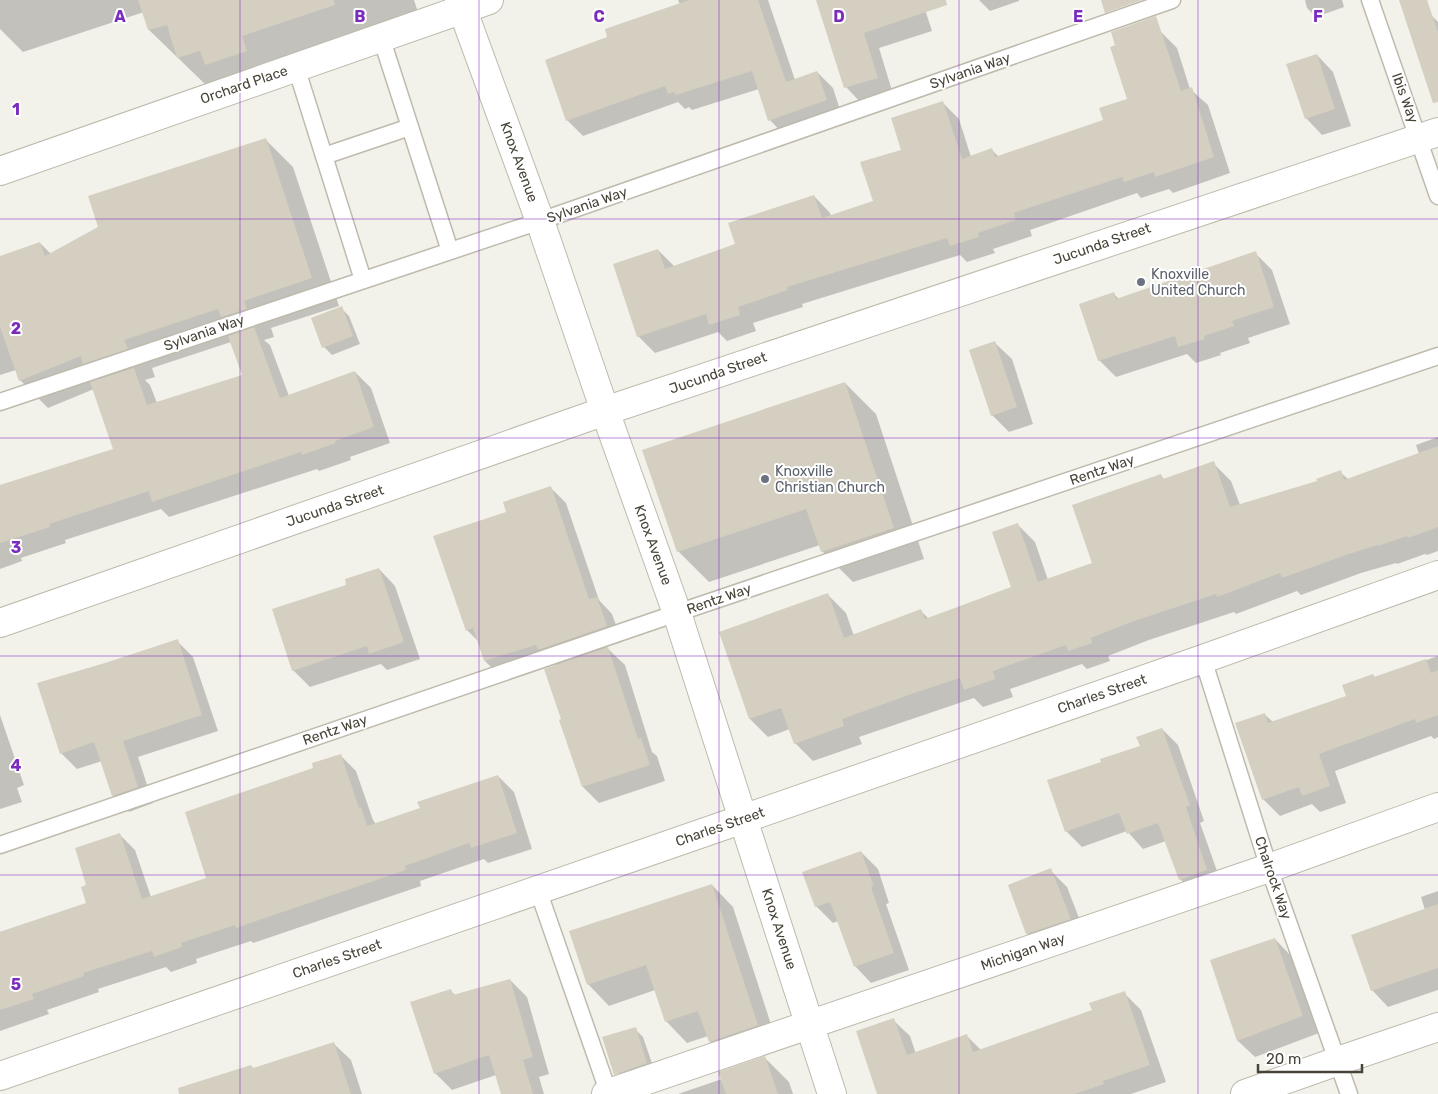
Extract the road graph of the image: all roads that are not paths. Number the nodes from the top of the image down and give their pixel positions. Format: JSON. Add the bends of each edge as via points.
{"nodes":[{"id":1,"x":489,"y":0,"type":"edge"},
{"id":2,"x":1172,"y":0,"type":"edge"},
{"id":3,"x":1370,"y":0,"type":"edge"},
{"id":4,"x":460,"y":5,"type":"edge"},
{"id":5,"x":381,"y":37,"type":"junction"},
{"id":6,"x":296,"y":67,"type":"junction"},
{"id":7,"x":410,"y":127,"type":"junction"},
{"id":8,"x":1428,"y":135,"type":"edge"},
{"id":9,"x":324,"y":156,"type":"junction"},
{"id":10,"x":0,"y":170,"type":"edge"},
{"id":11,"x":1438,"y":196,"type":"edge"},
{"id":12,"x":540,"y":221,"type":"junction"},
{"id":13,"x":450,"y":251,"type":"junction"},
{"id":14,"x":363,"y":280,"type":"junction"},
{"id":15,"x":1438,"y":356,"type":"edge"},
{"id":16,"x":0,"y":402,"type":"edge"},
{"id":17,"x":605,"y":411,"type":"junction"},
{"id":18,"x":1438,"y":575,"type":"edge"},
{"id":19,"x":677,"y":613,"type":"junction"},
{"id":20,"x":0,"y":623,"type":"edge"},
{"id":21,"x":1203,"y":659,"type":"junction"},
{"id":22,"x":1438,"y":807,"type":"edge"},
{"id":23,"x":743,"y":819,"type":"junction"},
{"id":24,"x":0,"y":845,"type":"edge"},
{"id":25,"x":1269,"y":868,"type":"junction"},
{"id":26,"x":538,"y":890,"type":"junction"},
{"id":27,"x":810,"y":1025,"type":"junction"},
{"id":28,"x":1438,"y":1027,"type":"edge"},
{"id":29,"x":1338,"y":1060,"type":"junction"},
{"id":30,"x":0,"y":1076,"type":"edge"},
{"id":31,"x":608,"y":1094,"type":"edge"},
{"id":32,"x":832,"y":1094,"type":"edge"},
{"id":33,"x":1245,"y":1094,"type":"edge"},
{"id":34,"x":1349,"y":1094,"type":"edge"}],
"edges":[{"from":1,"to":4,"type":"street","name":"Orchard Place"},
{"from":2,"to":12,"type":"lane","name":"Sylvania Way"},
{"from":3,"to":8,"type":"lane","name":"Ibis Way"},
{"from":4,"to":5,"type":"street","name":"Orchard Place"},
{"from":4,"to":12,"type":"street","name":"Knox Avenue"},
{"from":5,"to":6,"type":"street","name":"Orchard Place"},
{"from":5,"to":7,"type":"lane"},
{"from":6,"to":9,"type":"lane"},
{"from":6,"to":10,"type":"street","name":"Orchard Place"},
{"from":7,"to":9,"type":"lane"},
{"from":7,"to":13,"type":"lane"},
{"from":8,"to":11,"type":"lane","name":"Ibis Way"},
{"from":8,"to":17,"type":"street","name":"Jucunda Street"},
{"from":9,"to":14,"type":"lane"},
{"from":12,"to":13,"type":"lane","name":"Sylvania Way"},
{"from":12,"to":17,"type":"street","name":"Knox Avenue"},
{"from":13,"to":14,"type":"lane","name":"Sylvania Way"},
{"from":14,"to":16,"type":"lane","name":"Sylvania Way"},
{"from":15,"to":19,"type":"lane","name":"Rentz Way"},
{"from":17,"to":19,"type":"street","name":"Knox Avenue"},
{"from":17,"to":20,"type":"street","name":"Jucunda Street"},
{"from":18,"to":21,"type":"street","name":"Charles Street"},
{"from":19,"to":23,"type":"street","name":"Knox Avenue"},
{"from":19,"to":24,"type":"lane","name":"Rentz Way"},
{"from":21,"to":23,"type":"street","name":"Charles Street"},
{"from":21,"to":25,"type":"lane","name":"Chalrock Way"},
{"from":22,"to":25,"type":"street","name":"Michigan Way"},
{"from":23,"to":26,"type":"street","name":"Charles Street"},
{"from":23,"to":27,"type":"street","name":"Knox Avenue"},
{"from":25,"to":27,"type":"street","name":"Michigan Way"},
{"from":25,"to":29,"type":"lane","name":"Chalrock Way"},
{"from":26,"to":30,"type":"street","name":"Charles Street"},
{"from":26,"to":31,"type":"lane"},
{"from":27,"to":31,"type":"street","name":"Michigan Way"},
{"from":27,"to":32,"type":"street","name":"Knox Avenue"},
{"from":28,"to":29,"type":"street"},
{"from":29,"to":33,"type":"street"},
{"from":29,"to":34,"type":"lane","name":"Chalrock Way"}]}
